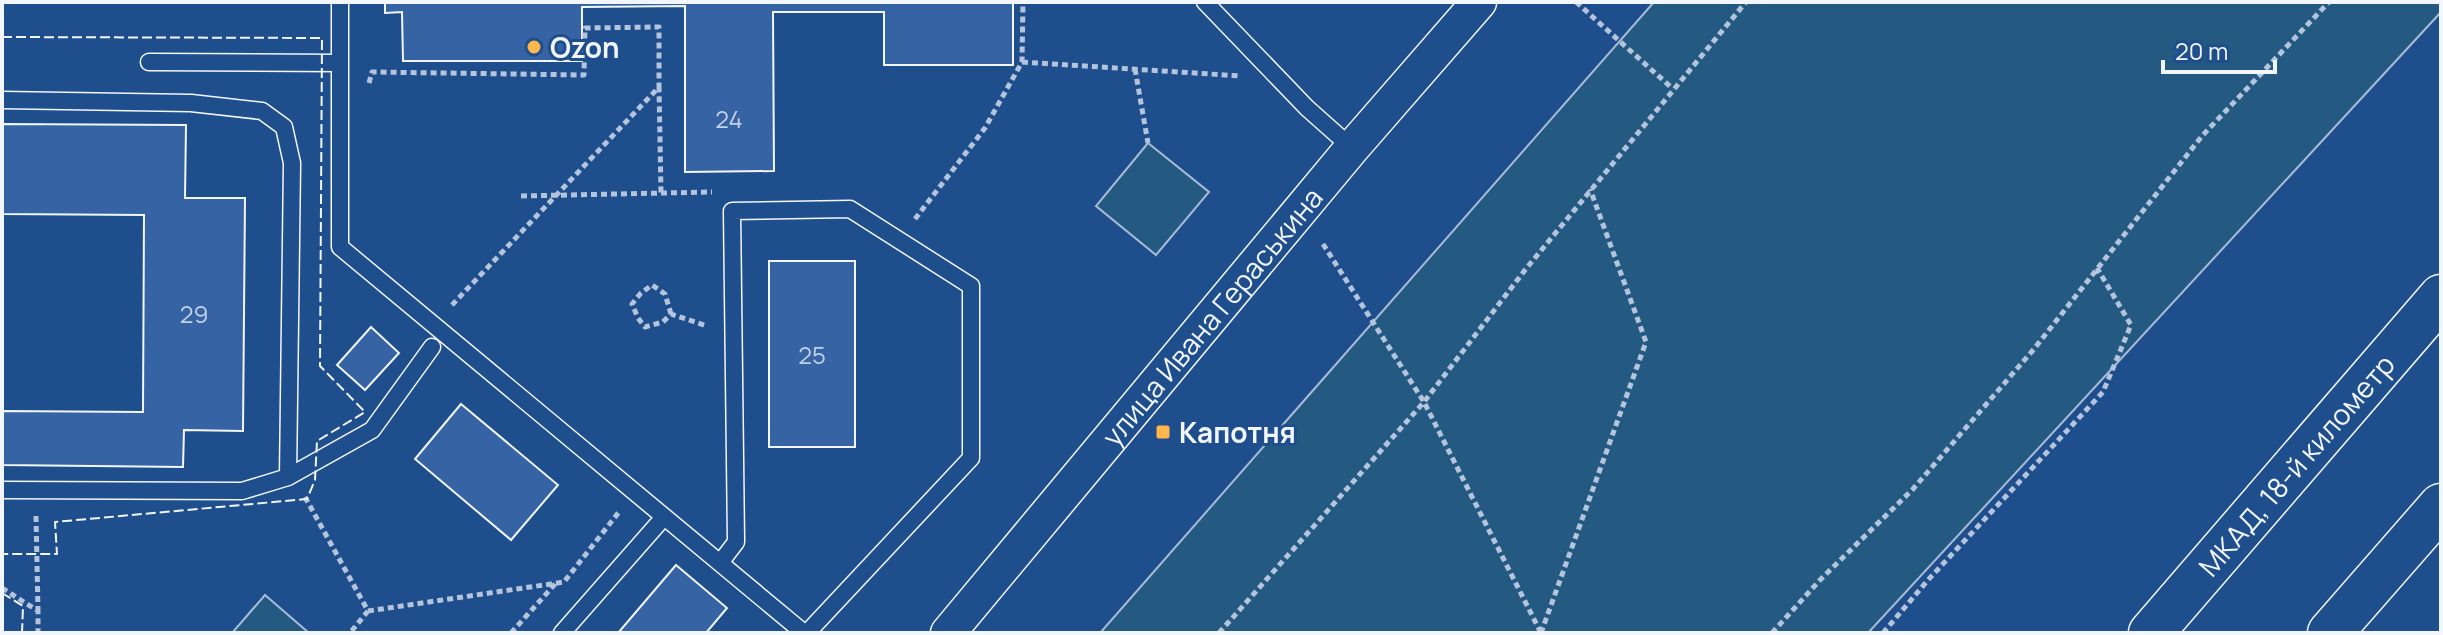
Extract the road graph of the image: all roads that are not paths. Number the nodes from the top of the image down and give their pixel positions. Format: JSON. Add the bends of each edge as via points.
{"nodes":[{"id":1,"x":340,"y":2,"type":"edge"},
{"id":2,"x":1205,"y":2,"type":"edge"},
{"id":3,"x":1479,"y":2,"type":"edge"},
{"id":4,"x":149,"y":62,"type":"dead end"},
{"id":5,"x":340,"y":63,"type":"junction"},
{"id":6,"x":2,"y":100,"type":"edge"},
{"id":7,"x":1352,"y":148,"type":"junction"},
{"id":8,"x":2441,"y":297,"type":"edge"},
{"id":9,"x":432,"y":347,"type":"dead end"},
{"id":10,"x":288,"y":477,"type":"junction"},
{"id":11,"x":2,"y":490,"type":"edge"},
{"id":12,"x":2441,"y":506,"type":"edge"},
{"id":13,"x":664,"y":517,"type":"junction"},
{"id":14,"x":720,"y":563,"type":"junction"},
{"id":15,"x":562,"y":633,"type":"edge"},
{"id":16,"x":805,"y":633,"type":"edge"},
{"id":17,"x":948,"y":633,"type":"edge"},
{"id":18,"x":2151,"y":633,"type":"edge"},
{"id":19,"x":2330,"y":633,"type":"edge"}],
"edges":[{"from":1,"to":5,"type":"lane"},
{"from":2,"to":7,"type":"lane"},
{"from":3,"to":7,"type":"street","name":"улица Ивана Гераськина"},
{"from":4,"to":5,"type":"lane"},
{"from":5,"to":13,"type":"lane","via":[[340,247]]},
{"from":6,"to":10,"type":"lane","via":[[191,103],[262,111],[284,127],[292,163]]},
{"from":7,"to":17,"type":"street","name":"улица Ивана Гераськина"},
{"from":8,"to":18,"type":"highway","name":"МКАД, 18-й километр"},
{"from":9,"to":10,"type":"lane","via":[[372,430]]},
{"from":10,"to":11,"type":"lane","via":[[242,491]]},
{"from":12,"to":19,"type":"highway"},
{"from":13,"to":14,"type":"lane"},
{"from":13,"to":15,"type":"lane"},
{"from":14,"to":16,"type":"lane"},
{"from":14,"to":16,"type":"lane","via":[[736,542],[732,211],[850,209],[971,286],[971,458]]}]}
